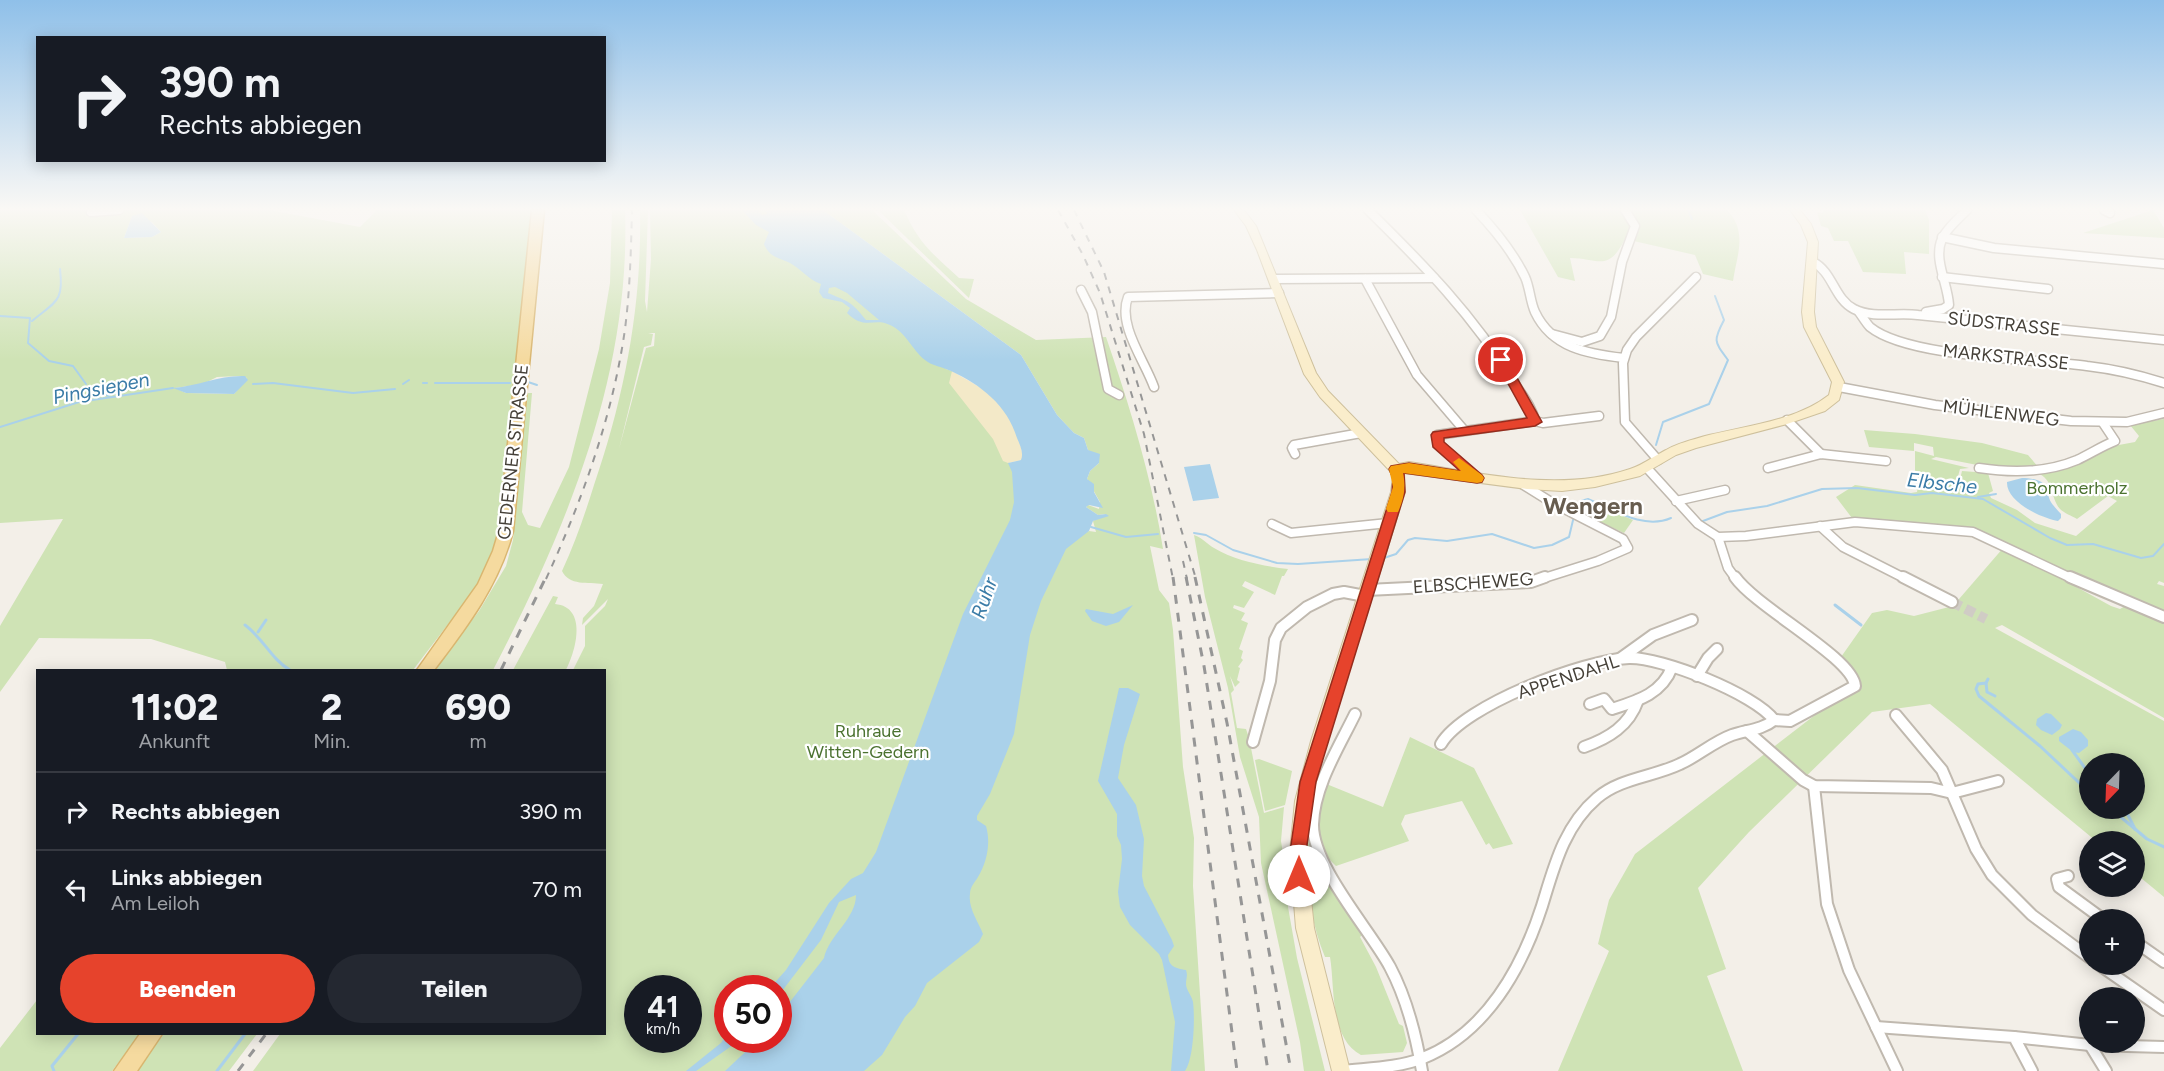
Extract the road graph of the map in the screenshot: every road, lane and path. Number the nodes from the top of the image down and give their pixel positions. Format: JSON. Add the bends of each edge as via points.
{"nodes":[{"id":1,"x":533,"y":260,"type":"edge"},
{"id":2,"x":1266,"y":260,"type":"edge"},
{"id":3,"x":1417,"y":260,"type":"edge"},
{"id":4,"x":1514,"y":260,"type":"edge"},
{"id":5,"x":1623,"y":260,"type":"edge"},
{"id":6,"x":1940,"y":260,"type":"edge"},
{"id":7,"x":2121,"y":260,"type":"edge"},
{"id":8,"x":1813,"y":262,"type":"joint"},
{"id":9,"x":2164,"y":264,"type":"edge"},
{"id":10,"x":1696,"y":277,"type":"dead end"},
{"id":11,"x":1942,"y":277,"type":"junction"},
{"id":12,"x":1434,"y":278,"type":"junction"},
{"id":13,"x":1274,"y":279,"type":"junction"},
{"id":14,"x":1365,"y":279,"type":"junction"},
{"id":15,"x":2048,"y":289,"type":"dead end"},
{"id":16,"x":1081,"y":290,"type":"dead end"},
{"id":17,"x":1279,"y":293,"type":"junction"},
{"id":18,"x":1859,"y":312,"type":"junction"},
{"id":19,"x":1912,"y":314,"type":"junction"},
{"id":20,"x":1550,"y":333,"type":"junction"},
{"id":21,"x":2164,"y":340,"type":"edge"},
{"id":22,"x":1624,"y":358,"type":"junction"},
{"id":23,"x":2164,"y":383,"type":"edge"},
{"id":24,"x":1154,"y":387,"type":"dead end"},
{"id":25,"x":1839,"y":387,"type":"junction"},
{"id":26,"x":1119,"y":395,"type":"dead end"},
{"id":27,"x":2164,"y":413,"type":"edge"},
{"id":28,"x":1599,"y":416,"type":"dead end"},
{"id":29,"x":1787,"y":420,"type":"junction"},
{"id":30,"x":1535,"y":422,"type":"junction"},
{"id":31,"x":2103,"y":423,"type":"junction"},
{"id":32,"x":1464,"y":430,"type":"junction"},
{"id":33,"x":1361,"y":433,"type":"junction"},
{"id":34,"x":1295,"y":454,"type":"dead end"},
{"id":35,"x":1821,"y":454,"type":"junction"},
{"id":36,"x":1886,"y":461,"type":"dead end"},
{"id":37,"x":1652,"y":464,"type":"junction"},
{"id":38,"x":1768,"y":468,"type":"dead end"},
{"id":39,"x":1979,"y":468,"type":"dead end"},
{"id":40,"x":1396,"y":469,"type":"junction"},
{"id":41,"x":1477,"y":478,"type":"junction"},
{"id":42,"x":1522,"y":484,"type":"junction"},
{"id":43,"x":1725,"y":490,"type":"dead end"},
{"id":44,"x":1677,"y":501,"type":"junction"},
{"id":45,"x":1388,"y":523,"type":"junction"},
{"id":46,"x":1272,"y":524,"type":"dead end"},
{"id":47,"x":1820,"y":526,"type":"junction"},
{"id":48,"x":1718,"y":537,"type":"junction"},
{"id":49,"x":1366,"y":593,"type":"junction"},
{"id":50,"x":1952,"y":602,"type":"tunnel mouth"},
{"id":51,"x":2164,"y":617,"type":"edge"},
{"id":52,"x":1692,"y":620,"type":"dead end"},
{"id":53,"x":1717,"y":650,"type":"dead end"},
{"id":54,"x":1621,"y":658,"type":"junction"},
{"id":55,"x":1672,"y":667,"type":"junction"},
{"id":56,"x":425,"y":669,"type":"edge"},
{"id":57,"x":1697,"y":675,"type":"junction"},
{"id":58,"x":1638,"y":700,"type":"junction"},
{"id":59,"x":1590,"y":704,"type":"dead end"},
{"id":60,"x":1355,"y":714,"type":"dead end"},
{"id":61,"x":1896,"y":715,"type":"dead end"},
{"id":62,"x":1774,"y":720,"type":"junction"},
{"id":63,"x":1747,"y":731,"type":"junction"},
{"id":64,"x":1253,"y":742,"type":"dead end"},
{"id":65,"x":1441,"y":744,"type":"dead end"},
{"id":66,"x":1584,"y":747,"type":"dead end"},
{"id":67,"x":1998,"y":781,"type":"dead end"},
{"id":68,"x":1814,"y":786,"type":"junction"},
{"id":69,"x":1952,"y":794,"type":"junction"},
{"id":70,"x":2068,"y":876,"type":"dead end"},
{"id":71,"x":2090,"y":909,"type":"edge"},
{"id":72,"x":2145,"y":949,"type":"edge"},
{"id":73,"x":2079,"y":950,"type":"edge"},
{"id":74,"x":2164,"y":962,"type":"edge"},
{"id":75,"x":2114,"y":975,"type":"edge"},
{"id":76,"x":2164,"y":1010,"type":"edge"},
{"id":77,"x":1876,"y":1027,"type":"junction"},
{"id":78,"x":151,"y":1035,"type":"edge"},
{"id":79,"x":2014,"y":1037,"type":"junction"},
{"id":80,"x":2079,"y":1045,"type":"edge"},
{"id":81,"x":2145,"y":1047,"type":"edge"},
{"id":82,"x":2164,"y":1047,"type":"edge"},
{"id":83,"x":2094,"y":1053,"type":"edge"},
{"id":84,"x":1421,"y":1065,"type":"edge"},
{"id":85,"x":124,"y":1071,"type":"edge"},
{"id":86,"x":1342,"y":1071,"type":"edge"},
{"id":87,"x":1414,"y":1071,"type":"edge"},
{"id":88,"x":1897,"y":1071,"type":"edge"},
{"id":89,"x":2032,"y":1071,"type":"edge"},
{"id":90,"x":2106,"y":1071,"type":"edge"}],
"edges":[{"from":1,"to":56,"type":"main road","name":"GEDERNER STRASSE","via":[[501,553],[476,602]]},
{"from":2,"to":13,"type":"main road"},
{"from":3,"to":12,"type":"street"},
{"from":4,"to":20,"type":"street","via":[[1525,277],[1536,314]]},
{"from":5,"to":20,"type":"street","via":[[1611,317],[1600,336],[1582,342]]},
{"from":6,"to":11,"type":"street"},
{"from":7,"to":9,"type":"street"},
{"from":8,"to":18,"type":"street","name":"SÜDSTRASSE","via":[[1824,269],[1846,305]]},
{"from":8,"to":25,"type":"main road","via":[[1809,321]]},
{"from":10,"to":22,"type":"street","via":[[1636,337]]},
{"from":11,"to":15,"type":"street"},
{"from":11,"to":19,"type":"street","via":[[1948,306]]},
{"from":12,"to":14,"type":"street"},
{"from":12,"to":30,"type":"street","via":[[1485,336]]},
{"from":13,"to":14,"type":"street"},
{"from":13,"to":17,"type":"main road"},
{"from":14,"to":32,"type":"street","via":[[1417,375]]},
{"from":16,"to":26,"type":"street","via":[[1092,312],[1108,389]]},
{"from":17,"to":24,"type":"street","via":[[1128,297],[1124,307],[1133,339]]},
{"from":17,"to":33,"type":"main road","via":[[1316,384]]},
{"from":18,"to":19,"type":"street","name":"SÜDSTRASSE"},
{"from":18,"to":23,"type":"street","name":"MARKSTRASSE","via":[[1869,327],[1915,346],[2087,366]]},
{"from":19,"to":21,"type":"street","name":"SÜDSTRASSE"},
{"from":20,"to":22,"type":"street","via":[[1559,343],[1578,351]]},
{"from":22,"to":37,"type":"street","via":[[1625,422]]},
{"from":25,"to":29,"type":"main road","via":[[1829,404]]},
{"from":25,"to":31,"type":"street","name":"MÜHLENWEG","via":[[1942,406]]},
{"from":27,"to":31,"type":"street","name":"MÜHLENWEG"},
{"from":28,"to":30,"type":"street"},
{"from":29,"to":35,"type":"street"},
{"from":29,"to":37,"type":"main road","via":[[1693,444]]},
{"from":30,"to":32,"type":"street"},
{"from":31,"to":39,"type":"street","via":[[2115,441],[2069,463],[2004,471]]},
{"from":32,"to":41,"type":"street","via":[[1437,435],[1436,441]]},
{"from":33,"to":34,"type":"street","via":[[1294,445]]},
{"from":33,"to":40,"type":"main road"},
{"from":35,"to":36,"type":"street"},
{"from":35,"to":38,"type":"street"},
{"from":37,"to":42,"type":"main road","via":[[1630,475],[1577,484]]},
{"from":37,"to":44,"type":"street"},
{"from":40,"to":41,"type":"main road","via":[[1409,467]]},
{"from":40,"to":45,"type":"main road","via":[[1399,487]]},
{"from":41,"to":42,"type":"main road"},
{"from":42,"to":49,"type":"street","name":"ELBSCHEWEG","via":[[1623,539],[1628,548],[1531,582]]},
{"from":43,"to":44,"type":"street"},
{"from":44,"to":48,"type":"street","via":[[1703,528]]},
{"from":45,"to":46,"type":"street","via":[[1291,533]]},
{"from":45,"to":49,"type":"main road"},
{"from":47,"to":48,"type":"street"},
{"from":47,"to":50,"type":"street","via":[[1843,548]]},
{"from":47,"to":51,"type":"street","via":[[1867,523],[1973,532]]},
{"from":48,"to":62,"type":"street","via":[[1726,550],[1731,573],[1756,600],[1824,649],[1856,679],[1856,686],[1790,721]]},
{"from":49,"to":64,"type":"street","via":[[1333,594],[1307,607],[1281,628]]},
{"from":49,"to":86,"type":"main road","via":[[1308,782],[1298,852],[1305,928]]},
{"from":52,"to":54,"type":"street","via":[[1653,634]]},
{"from":53,"to":57,"type":"street"},
{"from":54,"to":55,"type":"street","name":"APPENDAHL","via":[[1644,659]]},
{"from":54,"to":65,"type":"street","name":"APPENDAHL","via":[[1552,679],[1493,704],[1459,723]]},
{"from":55,"to":57,"type":"street","name":"APPENDAHL"},
{"from":55,"to":58,"type":"street","via":[[1661,687]]},
{"from":57,"to":62,"type":"street","name":"APPENDAHL","via":[[1746,700]]},
{"from":58,"to":59,"type":"street","via":[[1612,710],[1604,699]]},
{"from":58,"to":66,"type":"street","via":[[1633,715],[1620,728]]},
{"from":60,"to":84,"type":"street","via":[[1317,802],[1314,837],[1326,864],[1390,969],[1406,1004]]},
{"from":61,"to":69,"type":"street","via":[[1939,765]]},
{"from":62,"to":63,"type":"street"},
{"from":63,"to":68,"type":"street"},
{"from":63,"to":84,"type":"street","via":[[1722,739],[1676,766],[1614,787],[1587,807],[1565,837],[1535,929],[1508,980],[1477,1023]]},
{"from":67,"to":69,"type":"street"},
{"from":68,"to":69,"type":"street","via":[[1931,788]]},
{"from":68,"to":77,"type":"street","via":[[1827,904],[1849,970]]},
{"from":69,"to":73,"type":"street","via":[[1980,857],[1997,882],[2038,920]]},
{"from":70,"to":71,"type":"street","via":[[2057,879],[2057,884]]},
{"from":72,"to":74,"type":"street"},
{"from":75,"to":76,"type":"street"},
{"from":77,"to":79,"type":"street"},
{"from":77,"to":88,"type":"street"},
{"from":78,"to":85,"type":"main road"},
{"from":79,"to":80,"type":"street"},
{"from":79,"to":89,"type":"street"},
{"from":81,"to":82,"type":"street"},
{"from":83,"to":90,"type":"street"},
{"from":84,"to":86,"type":"street"},
{"from":84,"to":87,"type":"street"}]}
